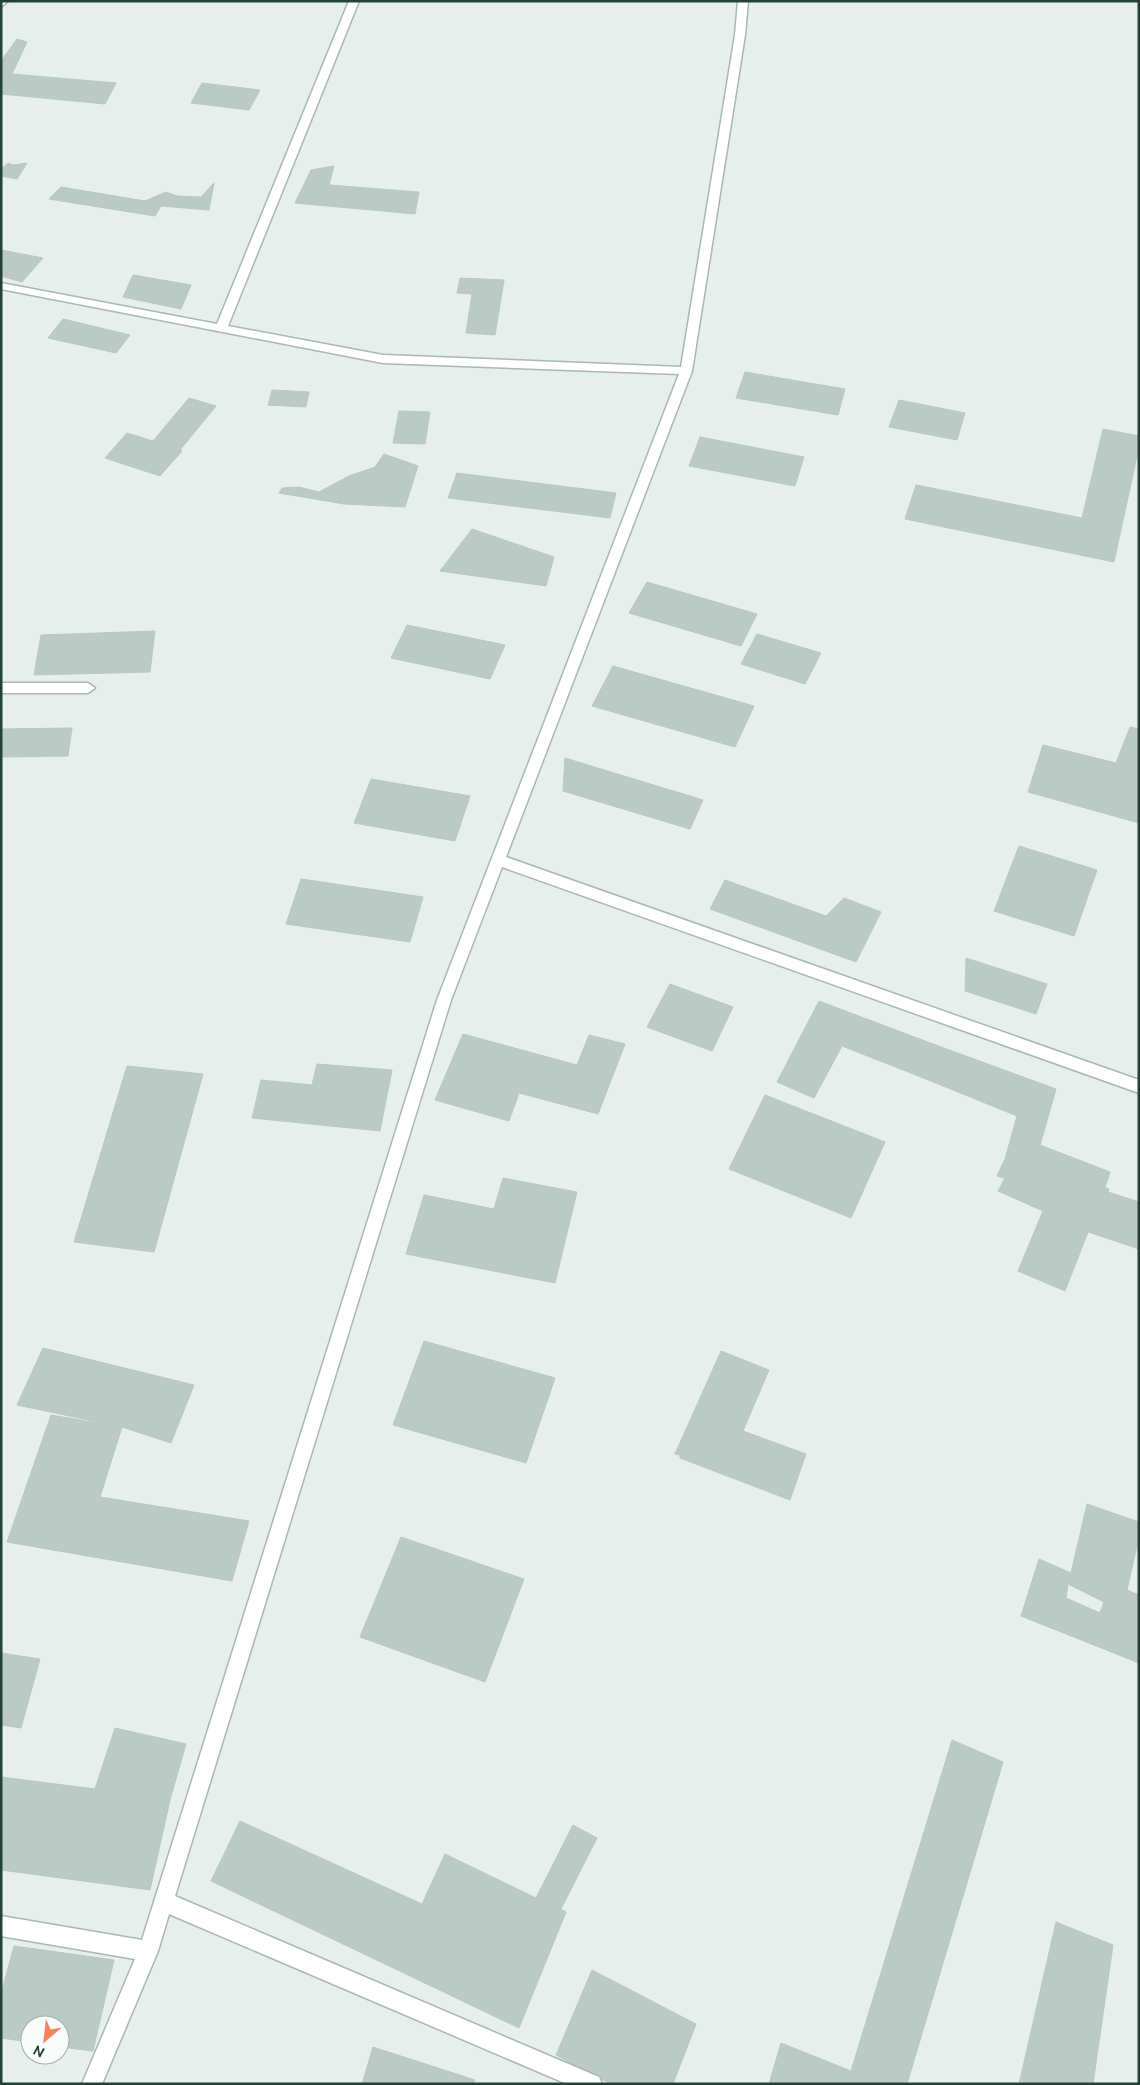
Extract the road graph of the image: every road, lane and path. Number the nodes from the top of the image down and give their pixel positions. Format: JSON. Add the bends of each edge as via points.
{"nodes":[{"id":1,"x":354,"y":1,"type":"edge"},
{"id":2,"x":743,"y":1,"type":"edge"},
{"id":3,"x":1,"y":286,"type":"edge"},
{"id":4,"x":221,"y":328,"type":"junction"},
{"id":5,"x":686,"y":371,"type":"junction"},
{"id":6,"x":1,"y":688,"type":"edge"},
{"id":7,"x":88,"y":688,"type":"dead end"},
{"id":8,"x":498,"y":860,"type":"junction"},
{"id":9,"x":1139,"y":1087,"type":"edge"},
{"id":10,"x":163,"y":1901,"type":"junction"},
{"id":11,"x":1,"y":1926,"type":"edge"},
{"id":12,"x":148,"y":1951,"type":"junction"},
{"id":13,"x":92,"y":2084,"type":"edge"},
{"id":14,"x":592,"y":2084,"type":"edge"}],
"edges":[{"from":1,"to":4,"type":"street"},
{"from":2,"to":5,"type":"street"},
{"from":3,"to":4,"type":"street"},
{"from":4,"to":5,"type":"street","via":[[383,359]]},
{"from":5,"to":8,"type":"street"},
{"from":6,"to":7,"type":"street"},
{"from":8,"to":9,"type":"street"},
{"from":8,"to":10,"type":"street","via":[[444,1000]]},
{"from":10,"to":12,"type":"street"},
{"from":10,"to":14,"type":"street"},
{"from":11,"to":12,"type":"street"},
{"from":12,"to":13,"type":"street"}]}
